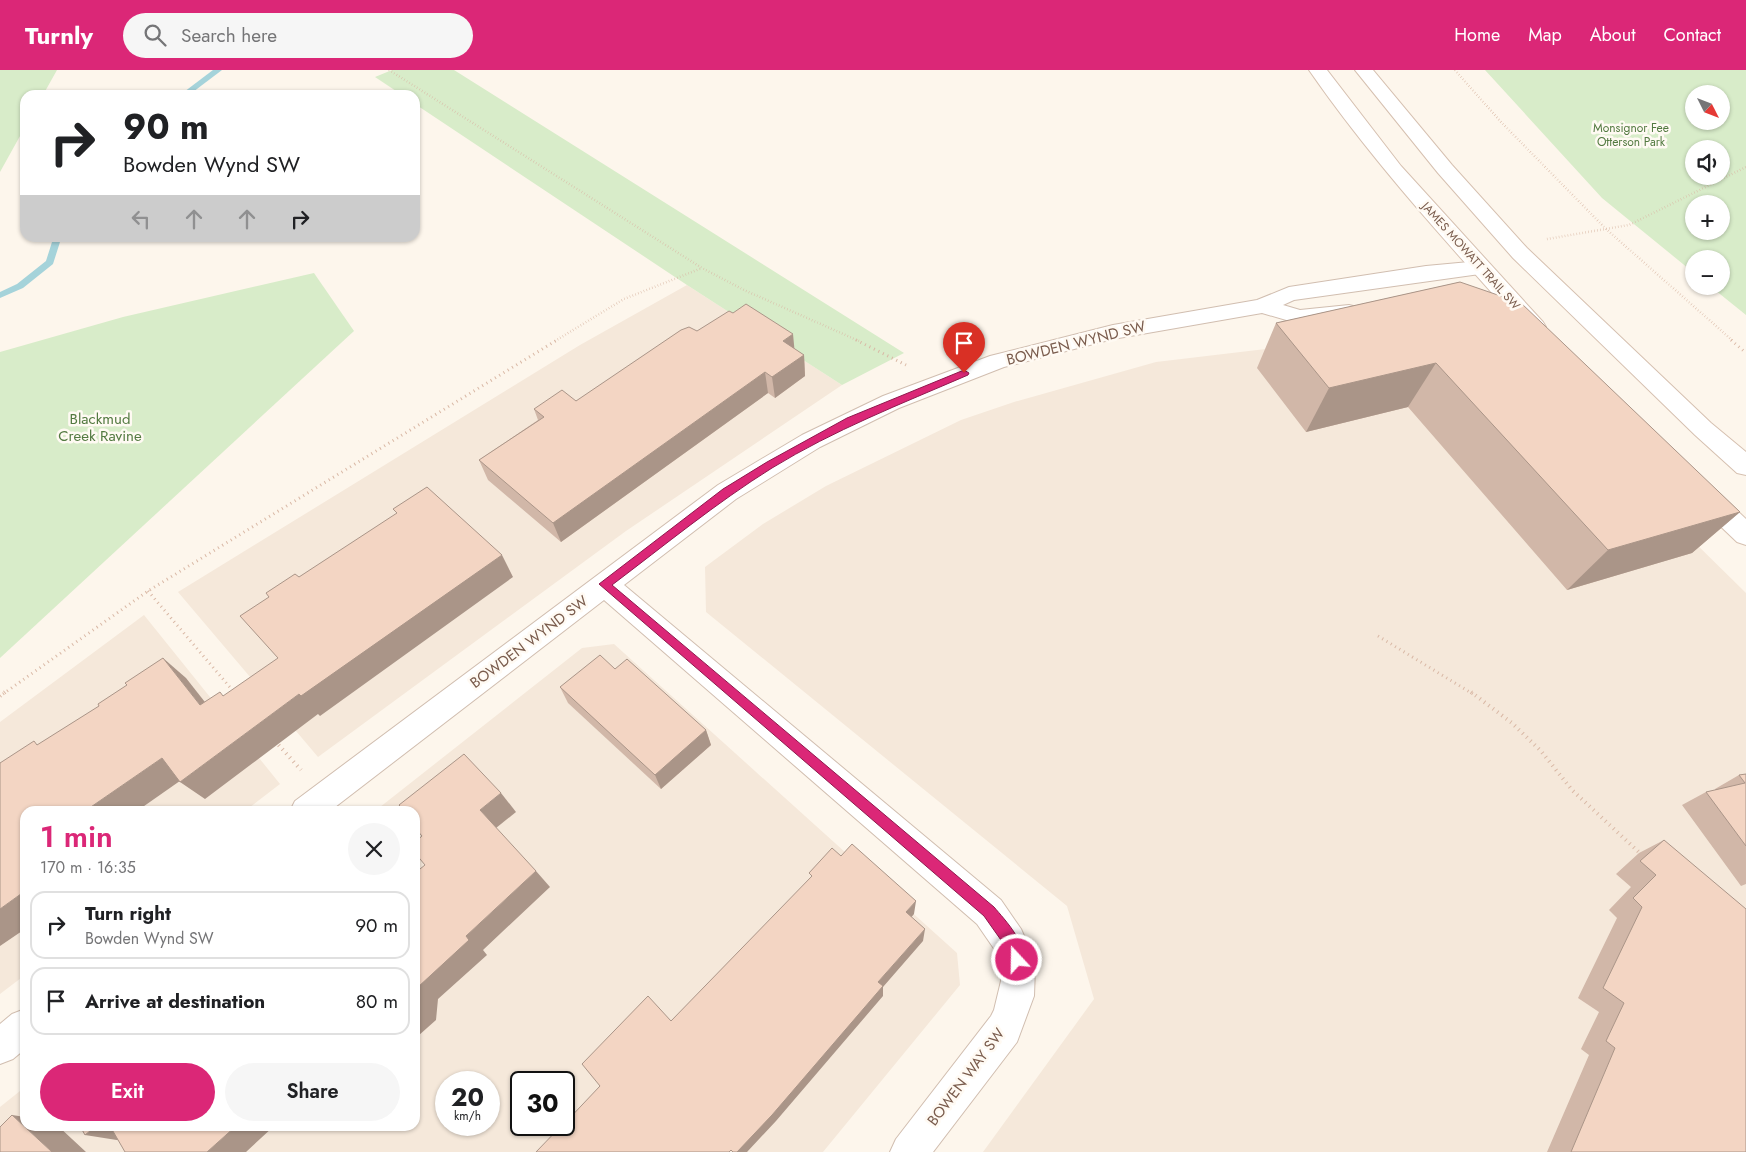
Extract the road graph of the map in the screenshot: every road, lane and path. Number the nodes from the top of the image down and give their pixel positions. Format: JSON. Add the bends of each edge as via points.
{"nodes":[{"id":1,"x":389,"y":70,"type":"edge"},
{"id":2,"x":1318,"y":70,"type":"edge"},
{"id":3,"x":1364,"y":70,"type":"edge"},
{"id":4,"x":1455,"y":70,"type":"edge"},
{"id":5,"x":1746,"y":167,"type":"edge"},
{"id":6,"x":1606,"y":230,"type":"junction"},
{"id":7,"x":1539,"y":240,"type":"dead end"},
{"id":8,"x":1530,"y":263,"type":"junction"},
{"id":9,"x":702,"y":268,"type":"junction"},
{"id":10,"x":1480,"y":268,"type":"junction"},
{"id":11,"x":1530,"y":292,"type":"junction"},
{"id":12,"x":1481,"y":298,"type":"edge"},
{"id":13,"x":1262,"y":306,"type":"junction"},
{"id":14,"x":1368,"y":310,"type":"edge"},
{"id":15,"x":1550,"y":344,"type":"edge"},
{"id":16,"x":1746,"y":354,"type":"edge"},
{"id":17,"x":910,"y":367,"type":"dead end"},
{"id":18,"x":1746,"y":466,"type":"edge"},
{"id":19,"x":1689,"y":480,"type":"edge"},
{"id":20,"x":1746,"y":535,"type":"edge"},
{"id":21,"x":604,"y":584,"type":"junction"},
{"id":22,"x":148,"y":591,"type":"junction"},
{"id":23,"x":1378,"y":636,"type":"dead end"},
{"id":24,"x":0,"y":696,"type":"edge"},
{"id":25,"x":237,"y":696,"type":"edge"},
{"id":26,"x":269,"y":733,"type":"edge"},
{"id":27,"x":315,"y":804,"type":"edge"},
{"id":28,"x":1645,"y":856,"type":"edge"},
{"id":29,"x":20,"y":1031,"type":"edge"},
{"id":30,"x":0,"y":1046,"type":"edge"},
{"id":31,"x":909,"y":1152,"type":"edge"}],
"edges":[{"from":1,"to":9,"type":"path"},
{"from":2,"to":10,"type":"street","name":"JAMES MOWATT TRAIL SW","via":[[1380,151]]},
{"from":3,"to":8,"type":"street","name":"JAMES MOWATT TRAIL SW","via":[[1445,169]]},
{"from":4,"to":6,"type":"path"},
{"from":5,"to":6,"type":"path","via":[[1629,225]]},
{"from":6,"to":7,"type":"path"},
{"from":6,"to":16,"type":"path"},
{"from":8,"to":10,"type":"street","name":"BOWDEN WYND SW"},
{"from":8,"to":11,"type":"street","name":"JAMES MOWATT TRAIL SW"},
{"from":9,"to":17,"type":"path"},
{"from":9,"to":22,"type":"path","via":[[624,300]]},
{"from":10,"to":11,"type":"street","name":"JAMES MOWATT TRAIL SW"},
{"from":10,"to":13,"type":"street","name":"BOWDEN WYND SW","via":[[1289,294]]},
{"from":11,"to":12,"type":"street"},
{"from":11,"to":15,"type":"street","name":"JAMES MOWATT TRAIL SW"},
{"from":11,"to":18,"type":"street","name":"JAMES MOWATT TRAIL SW"},
{"from":13,"to":14,"type":"street","name":"BOWDEN WYND SW","via":[[1300,317]]},
{"from":13,"to":21,"type":"street","name":"BOWDEN WYND SW","via":[[1113,332],[1035,351],[973,370],[891,402],[811,441],[741,483]]},
{"from":19,"to":20,"type":"street"},
{"from":21,"to":27,"type":"street","name":"BOWDEN WYND SW"},
{"from":21,"to":31,"type":"street","name":"BOWEN WAY SW","via":[[989,912],[1014,948],[1019,972],[1018,991],[1004,1029]]},
{"from":22,"to":24,"type":"path"},
{"from":22,"to":25,"type":"path"},
{"from":23,"to":28,"type":"path","via":[[1512,722],[1572,790]]},
{"from":26,"to":27,"type":"path"},
{"from":29,"to":30,"type":"street"}]}
